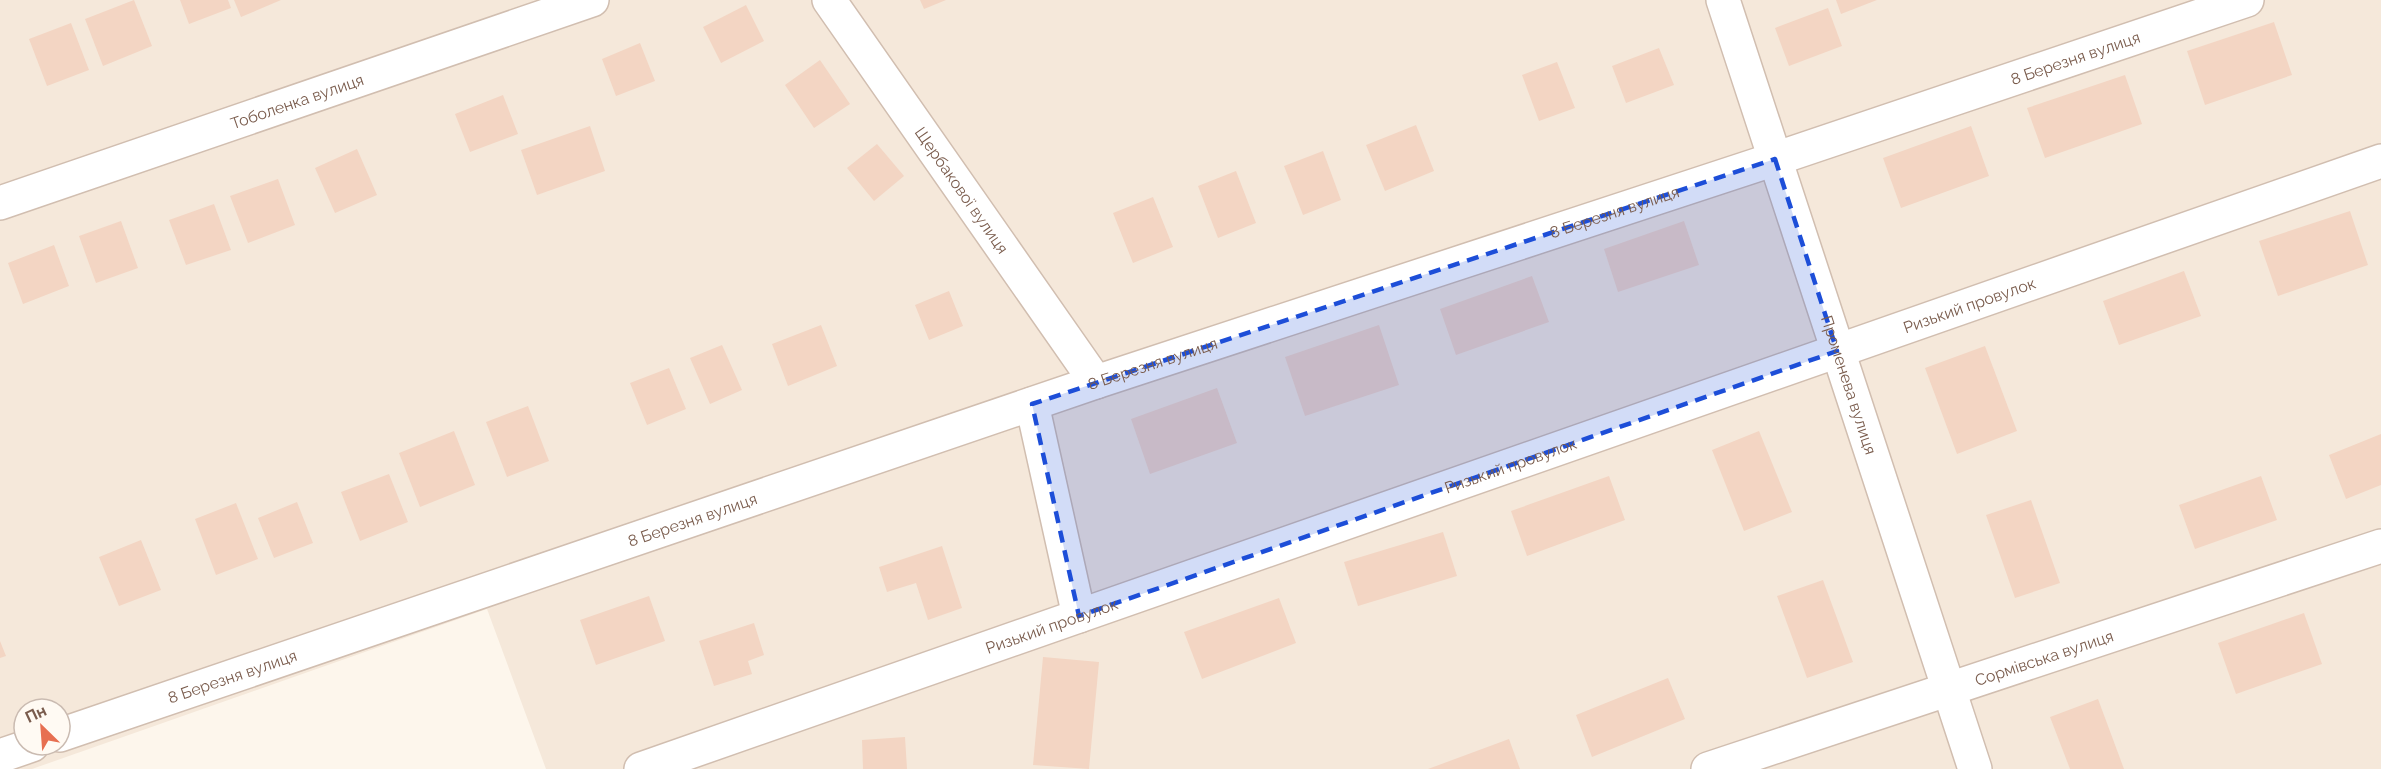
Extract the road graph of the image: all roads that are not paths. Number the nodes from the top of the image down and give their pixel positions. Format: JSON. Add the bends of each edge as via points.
{"nodes":[{"id":1,"x":592,"y":0,"type":"edge"},
{"id":2,"x":829,"y":0,"type":"edge"},
{"id":3,"x":1723,"y":0,"type":"edge"},
{"id":4,"x":2247,"y":0,"type":"edge"},
{"id":5,"x":1775,"y":159,"type":"junction"},
{"id":6,"x":2381,"y":161,"type":"edge"},
{"id":7,"x":0,"y":203,"type":"edge"},
{"id":8,"x":1838,"y":351,"type":"junction"},
{"id":9,"x":1096,"y":382,"type":"junction"},
{"id":10,"x":1032,"y":404,"type":"junction"},
{"id":11,"x":2381,"y":546,"type":"edge"},
{"id":12,"x":1079,"y":616,"type":"junction"},
{"id":13,"x":1949,"y":690,"type":"junction"},
{"id":14,"x":72,"y":731,"type":"edge"},
{"id":15,"x":641,"y":769,"type":"edge"},
{"id":16,"x":1708,"y":769,"type":"edge"},
{"id":17,"x":1975,"y":769,"type":"edge"}],
"edges":[{"from":1,"to":7,"type":"street","name":"Тоболенка вулиця"},
{"from":2,"to":9,"type":"street","name":"Щербакової вулиця"},
{"from":3,"to":5,"type":"street","name":"Променева вулиця"},
{"from":4,"to":5,"type":"street","name":"8 Березня вулиця"},
{"from":5,"to":8,"type":"street","name":"Променева вулиця"},
{"from":5,"to":9,"type":"street","name":"8 Березня вулиця"},
{"from":6,"to":8,"type":"street","name":"Ризький провулок"},
{"from":8,"to":12,"type":"street","name":"Ризький провулок"},
{"from":8,"to":13,"type":"street","name":"Променева вулиця"},
{"from":9,"to":10,"type":"street","name":"8 Березня вулиця"},
{"from":10,"to":12,"type":"street"},
{"from":10,"to":14,"type":"street","name":"8 Березня вулиця"},
{"from":11,"to":13,"type":"street","name":"Сормівська вулиця"},
{"from":12,"to":15,"type":"street","name":"Ризький провулок"},
{"from":13,"to":16,"type":"street","name":"Сормівська вулиця"},
{"from":13,"to":17,"type":"street","name":"Променева вулиця"}]}
